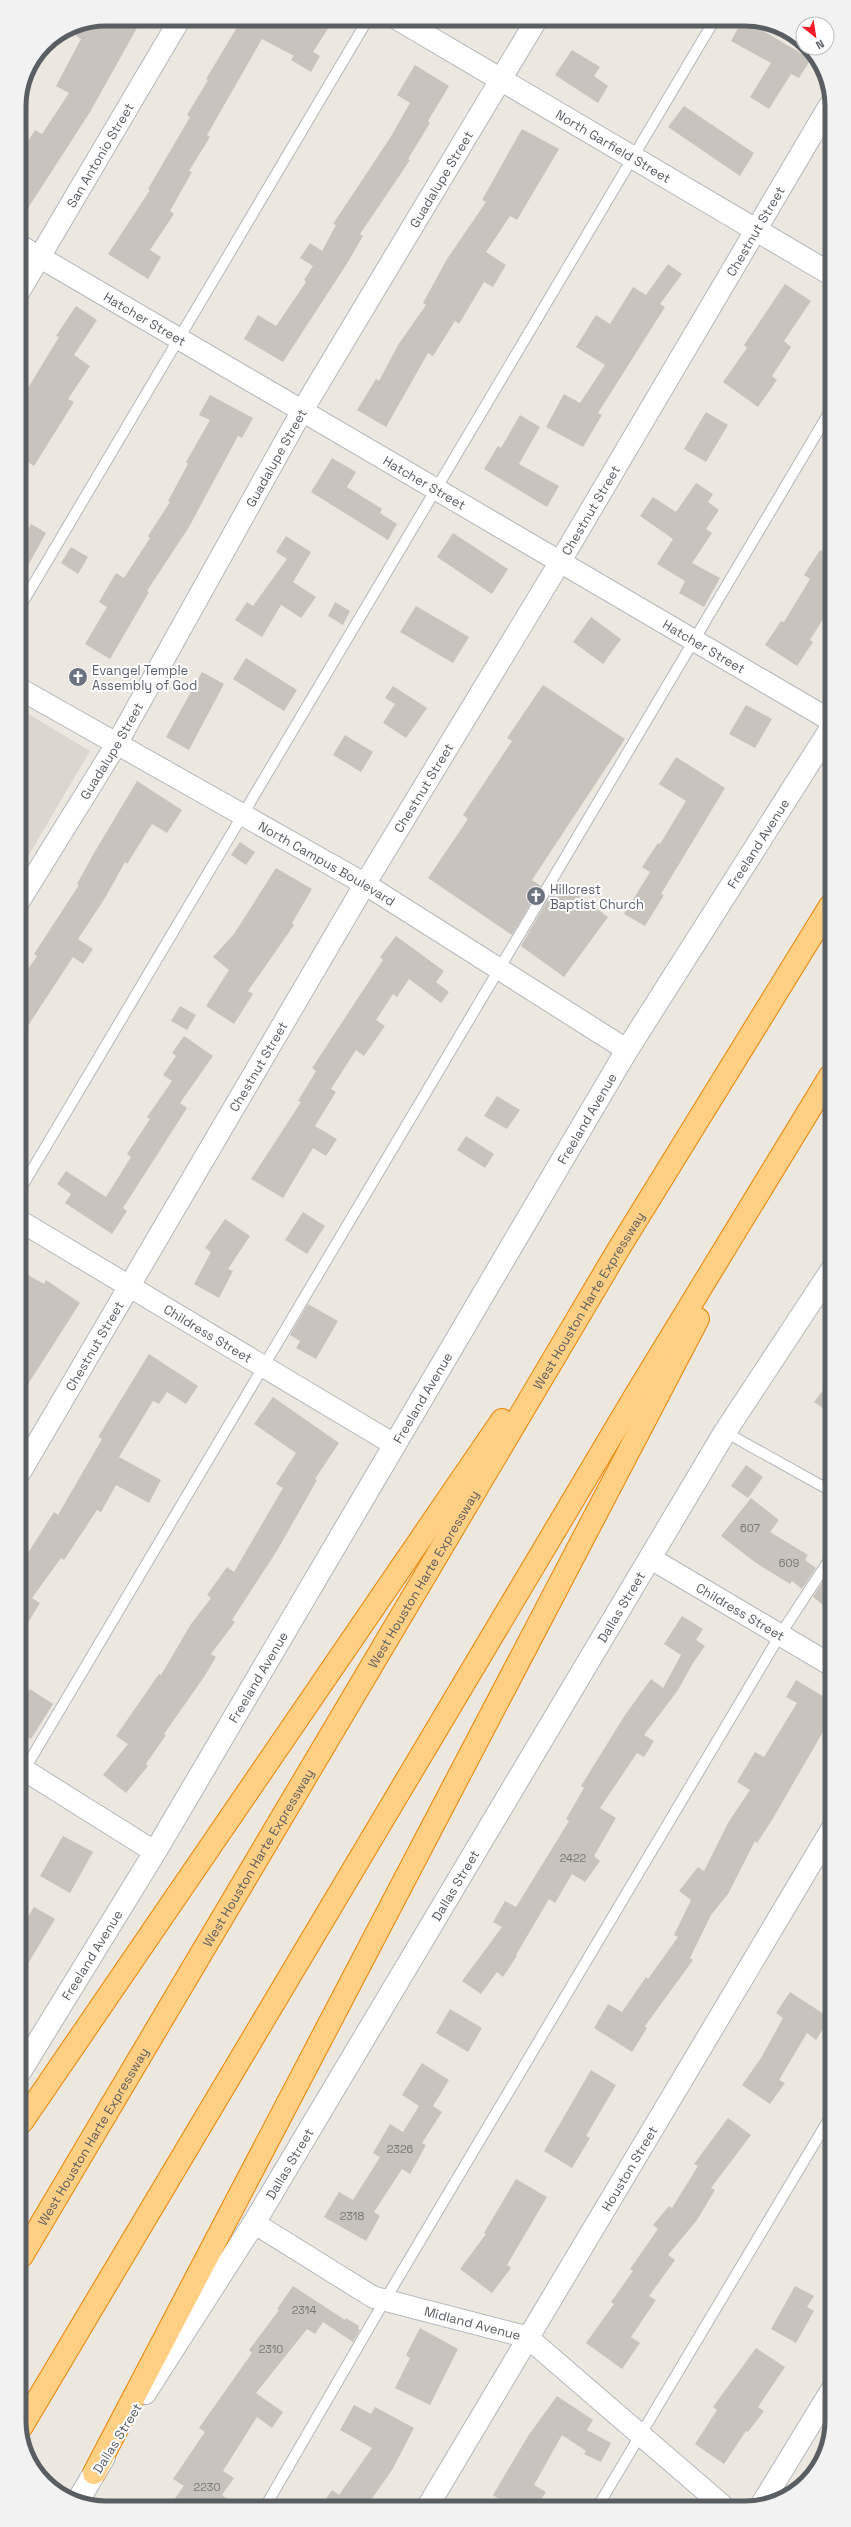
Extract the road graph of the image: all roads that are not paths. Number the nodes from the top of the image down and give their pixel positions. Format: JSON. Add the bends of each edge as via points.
{"nodes":[{"id":1,"x":176,"y":26,"type":"edge"},
{"id":2,"x":364,"y":26,"type":"edge"},
{"id":3,"x":410,"y":26,"type":"edge"},
{"id":4,"x":533,"y":26,"type":"edge"},
{"id":5,"x":711,"y":26,"type":"edge"},
{"id":6,"x":502,"y":80,"type":"junction"},
{"id":7,"x":825,"y":113,"type":"edge"},
{"id":8,"x":633,"y":158,"type":"junction"},
{"id":9,"x":755,"y":230,"type":"junction"},
{"id":10,"x":26,"y":249,"type":"edge"},
{"id":11,"x":40,"y":257,"type":"junction"},
{"id":12,"x":825,"y":271,"type":"edge"},
{"id":13,"x":26,"y":280,"type":"edge"},
{"id":14,"x":178,"y":338,"type":"junction"},
{"id":15,"x":302,"y":411,"type":"junction"},
{"id":16,"x":825,"y":419,"type":"edge"},
{"id":17,"x":436,"y":489,"type":"junction"},
{"id":18,"x":560,"y":562,"type":"junction"},
{"id":19,"x":26,"y":597,"type":"edge"},
{"id":20,"x":694,"y":640,"type":"junction"},
{"id":21,"x":26,"y":692,"type":"edge"},
{"id":22,"x":825,"y":717,"type":"edge"},
{"id":23,"x":825,"y":738,"type":"edge"},
{"id":24,"x":116,"y":745,"type":"junction"},
{"id":25,"x":242,"y":816,"type":"junction"},
{"id":26,"x":365,"y":884,"type":"junction"},
{"id":27,"x":26,"y":890,"type":"edge"},
{"id":28,"x":825,"y":914,"type":"edge"},
{"id":29,"x":499,"y":968,"type":"junction"},
{"id":30,"x":627,"y":1050,"type":"junction"},
{"id":31,"x":825,"y":1084,"type":"edge"},
{"id":32,"x":785,"y":1152,"type":"junction"},
{"id":33,"x":26,"y":1180,"type":"edge"},
{"id":34,"x":26,"y":1225,"type":"edge"},
{"id":35,"x":618,"y":1250,"type":"junction"},
{"id":36,"x":825,"y":1279,"type":"edge"},
{"id":37,"x":128,"y":1285,"type":"junction"},
{"id":38,"x":264,"y":1366,"type":"junction"},
{"id":39,"x":725,"y":1432,"type":"junction"},
{"id":40,"x":395,"y":1445,"type":"junction"},
{"id":41,"x":26,"y":1461,"type":"edge"},
{"id":42,"x":825,"y":1488,"type":"edge"},
{"id":43,"x":650,"y":1558,"type":"junction"},
{"id":44,"x":825,"y":1566,"type":"edge"},
{"id":45,"x":780,"y":1635,"type":"junction"},
{"id":46,"x":825,"y":1661,"type":"edge"},
{"id":47,"x":26,"y":1764,"type":"edge"},
{"id":48,"x":26,"y":1773,"type":"edge"},
{"id":49,"x":825,"y":1840,"type":"edge"},
{"id":50,"x":154,"y":1852,"type":"junction"},
{"id":51,"x":26,"y":2063,"type":"edge"},
{"id":52,"x":26,"y":2116,"type":"edge"},
{"id":53,"x":825,"y":2126,"type":"edge"},
{"id":54,"x":254,"y":2223,"type":"junction"},
{"id":55,"x":26,"y":2249,"type":"edge"},
{"id":56,"x":385,"y":2300,"type":"junction"},
{"id":57,"x":527,"y":2337,"type":"junction"},
{"id":58,"x":825,"y":2400,"type":"edge"},
{"id":59,"x":26,"y":2419,"type":"edge"},
{"id":60,"x":640,"y":2434,"type":"junction"},
{"id":61,"x":94,"y":2473,"type":"junction"},
{"id":62,"x":80,"y":2497,"type":"edge"},
{"id":63,"x":765,"y":2498,"type":"edge"},
{"id":64,"x":268,"y":2501,"type":"edge"},
{"id":65,"x":431,"y":2501,"type":"edge"},
{"id":66,"x":601,"y":2501,"type":"edge"},
{"id":67,"x":717,"y":2501,"type":"edge"}],
"edges":[{"from":1,"to":11,"type":"street","name":"San Antonio Street"},
{"from":2,"to":14,"type":"lane"},
{"from":3,"to":6,"type":"main road","name":"North Garfield Street"},
{"from":4,"to":6,"type":"street","name":"Guadalupe Street"},
{"from":5,"to":8,"type":"lane"},
{"from":6,"to":8,"type":"main road","name":"North Garfield Street"},
{"from":6,"to":15,"type":"street","name":"Guadalupe Street"},
{"from":7,"to":9,"type":"street","name":"Chestnut Street"},
{"from":8,"to":9,"type":"main road","name":"North Garfield Street"},
{"from":8,"to":17,"type":"lane"},
{"from":9,"to":12,"type":"main road","name":"North Garfield Street"},
{"from":9,"to":18,"type":"street","name":"Chestnut Street"},
{"from":10,"to":11,"type":"street","name":"Hatcher Street"},
{"from":11,"to":13,"type":"street","name":"San Antonio Street"},
{"from":11,"to":14,"type":"street","name":"Hatcher Street"},
{"from":14,"to":15,"type":"street","name":"Hatcher Street"},
{"from":14,"to":19,"type":"lane"},
{"from":15,"to":17,"type":"street","name":"Hatcher Street"},
{"from":15,"to":24,"type":"street","name":"Guadalupe Street"},
{"from":16,"to":20,"type":"lane"},
{"from":17,"to":18,"type":"street","name":"Hatcher Street"},
{"from":17,"to":25,"type":"lane"},
{"from":18,"to":20,"type":"street","name":"Hatcher Street"},
{"from":18,"to":26,"type":"street","name":"Chestnut Street"},
{"from":20,"to":22,"type":"street","name":"Hatcher Street"},
{"from":20,"to":29,"type":"lane"},
{"from":21,"to":24,"type":"street","name":"North Campus Boulevard"},
{"from":23,"to":30,"type":"main road","name":"Freeland Avenue"},
{"from":24,"to":25,"type":"street","name":"North Campus Boulevard"},
{"from":24,"to":27,"type":"street","name":"Guadalupe Street"},
{"from":25,"to":26,"type":"street","name":"North Campus Boulevard"},
{"from":25,"to":33,"type":"lane"},
{"from":26,"to":29,"type":"street","name":"North Campus Boulevard"},
{"from":26,"to":37,"type":"street","name":"Chestnut Street"},
{"from":28,"to":35,"type":"highway","name":"West Houston Harte Expressway"},
{"from":29,"to":30,"type":"street","name":"North Campus Boulevard"},
{"from":29,"to":38,"type":"lane"},
{"from":30,"to":40,"type":"main road","name":"Freeland Avenue"},
{"from":31,"to":32,"type":"highway"},
{"from":32,"to":59,"type":"highway","via":[[630,1403]]},
{"from":32,"to":61,"type":"highway"},
{"from":34,"to":37,"type":"street","name":"Childress Street"},
{"from":35,"to":52,"type":"highway"},
{"from":35,"to":55,"type":"highway","name":"West Houston Harte Expressway"},
{"from":36,"to":39,"type":"main road","name":"Dallas Street"},
{"from":37,"to":38,"type":"street","name":"Childress Street"},
{"from":37,"to":41,"type":"street","name":"Chestnut Street"},
{"from":38,"to":40,"type":"street","name":"Childress Street"},
{"from":38,"to":47,"type":"lane"},
{"from":39,"to":42,"type":"lane"},
{"from":39,"to":43,"type":"main road","name":"Dallas Street"},
{"from":40,"to":50,"type":"main road","name":"Freeland Avenue"},
{"from":43,"to":45,"type":"street","name":"Childress Street"},
{"from":43,"to":54,"type":"main road","name":"Dallas Street"},
{"from":44,"to":45,"type":"lane"},
{"from":45,"to":46,"type":"street","name":"Childress Street"},
{"from":45,"to":56,"type":"lane"},
{"from":48,"to":50,"type":"street"},
{"from":49,"to":57,"type":"street","name":"Houston Street"},
{"from":50,"to":51,"type":"main road","name":"Freeland Avenue"},
{"from":53,"to":60,"type":"lane"},
{"from":54,"to":56,"type":"street","name":"Midland Avenue","via":[[373,2297]]},
{"from":54,"to":61,"type":"main road","name":"Dallas Street"},
{"from":56,"to":57,"type":"street","name":"Midland Avenue"},
{"from":56,"to":64,"type":"lane"},
{"from":57,"to":60,"type":"street","name":"Midland Avenue"},
{"from":57,"to":65,"type":"street","name":"Houston Street"},
{"from":58,"to":63,"type":"street"},
{"from":60,"to":66,"type":"lane"},
{"from":60,"to":67,"type":"street","name":"Midland Avenue"},
{"from":61,"to":62,"type":"main road","name":"Dallas Street"}]}
